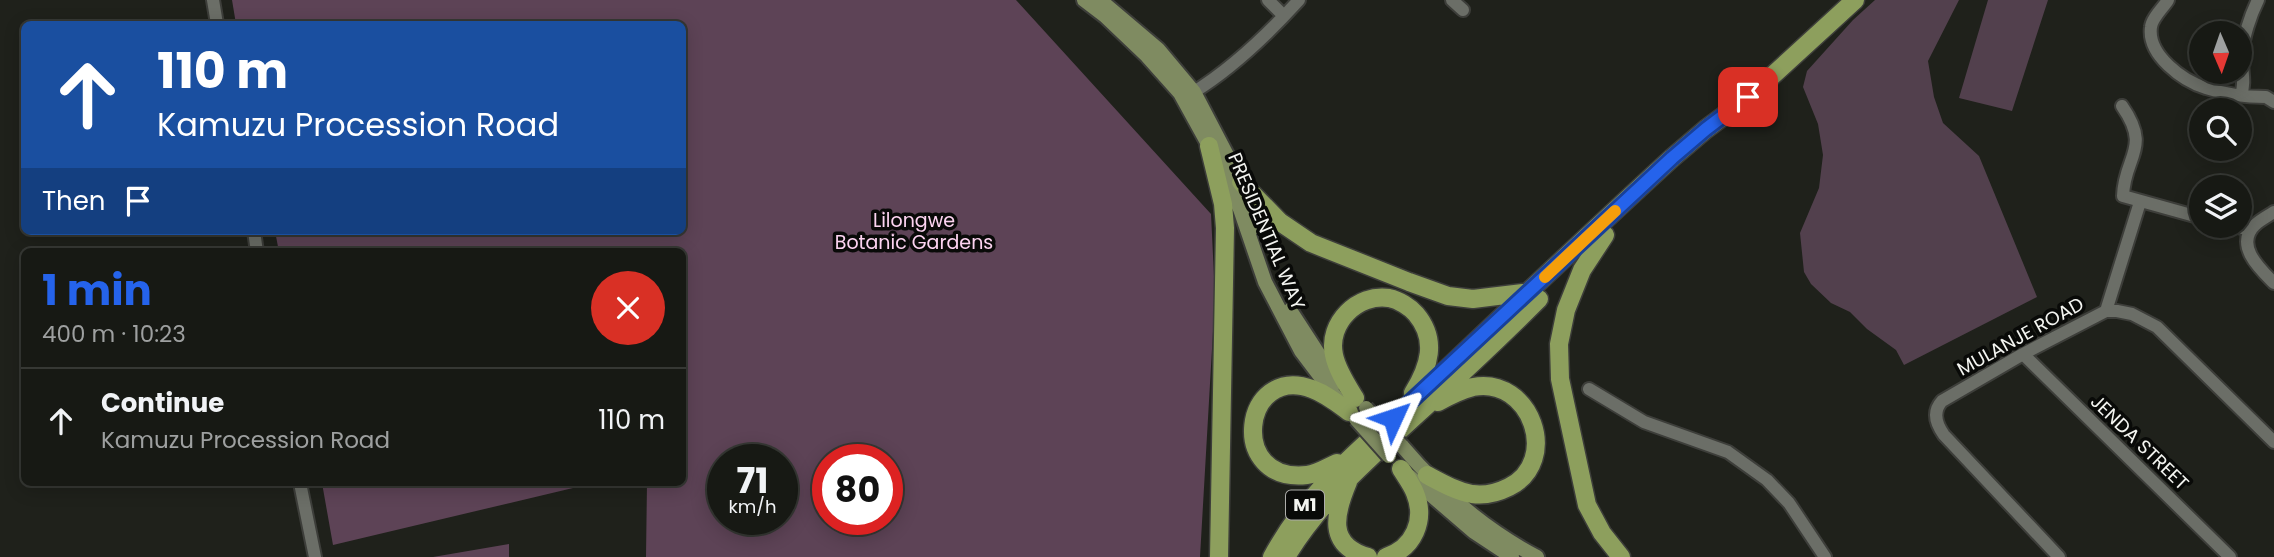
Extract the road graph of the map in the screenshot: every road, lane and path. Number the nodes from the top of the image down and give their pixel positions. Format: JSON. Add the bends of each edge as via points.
{"nodes":[{"id":1,"x":213,"y":0,"type":"edge"},
{"id":2,"x":1084,"y":0,"type":"edge"},
{"id":3,"x":1100,"y":0,"type":"edge"},
{"id":4,"x":1268,"y":0,"type":"edge"},
{"id":5,"x":1299,"y":0,"type":"edge"},
{"id":6,"x":1452,"y":0,"type":"edge"},
{"id":7,"x":1855,"y":0,"type":"edge"},
{"id":8,"x":2168,"y":0,"type":"edge"},
{"id":9,"x":2258,"y":0,"type":"edge"},
{"id":10,"x":1464,"y":10,"type":"dead end"},
{"id":11,"x":1284,"y":16,"type":"junction"},
{"id":12,"x":216,"y":21,"type":"edge"},
{"id":13,"x":1194,"y":92,"type":"junction"},
{"id":14,"x":1752,"y":94,"type":"junction"},
{"id":15,"x":2241,"y":95,"type":"junction"},
{"id":16,"x":2274,"y":102,"type":"edge"},
{"id":17,"x":2122,"y":106,"type":"dead end"},
{"id":18,"x":1209,"y":146,"type":"junction"},
{"id":19,"x":1241,"y":182,"type":"junction"},
{"id":20,"x":2140,"y":202,"type":"junction"},
{"id":21,"x":2274,"y":212,"type":"edge"},
{"id":22,"x":2189,"y":215,"type":"edge"},
{"id":23,"x":2252,"y":228,"type":"edge"},
{"id":24,"x":1605,"y":235,"type":"junction"},
{"id":25,"x":2249,"y":238,"type":"edge"},
{"id":26,"x":2274,"y":283,"type":"edge"},
{"id":27,"x":1530,"y":292,"type":"junction"},
{"id":28,"x":2106,"y":311,"type":"junction"},
{"id":29,"x":1495,"y":333,"type":"junction"},
{"id":30,"x":2023,"y":354,"type":"junction"},
{"id":31,"x":1590,"y":389,"type":"dead end"},
{"id":32,"x":1356,"y":409,"type":"junction"},
{"id":33,"x":1412,"y":410,"type":"junction"},
{"id":34,"x":2274,"y":442,"type":"edge"},
{"id":35,"x":1395,"y":462,"type":"junction"},
{"id":36,"x":1350,"y":466,"type":"junction"},
{"id":37,"x":1427,"y":475,"type":"junction"},
{"id":38,"x":301,"y":486,"type":"edge"},
{"id":39,"x":1536,"y":556,"type":"edge"},
{"id":40,"x":315,"y":557,"type":"edge"},
{"id":41,"x":1219,"y":557,"type":"edge"},
{"id":42,"x":1272,"y":557,"type":"edge"},
{"id":43,"x":1286,"y":557,"type":"edge"},
{"id":44,"x":1368,"y":557,"type":"edge"},
{"id":45,"x":1386,"y":557,"type":"edge"},
{"id":46,"x":1512,"y":557,"type":"edge"},
{"id":47,"x":1620,"y":557,"type":"edge"},
{"id":48,"x":1825,"y":557,"type":"edge"},
{"id":49,"x":2059,"y":557,"type":"edge"},
{"id":50,"x":2230,"y":557,"type":"edge"}],
"edges":[{"from":1,"to":12,"type":"street"},
{"from":2,"to":18,"type":"main road","name":"PRESIDENTIAL WAY","via":[[1147,56],[1180,93]]},
{"from":3,"to":13,"type":"main road","name":"PRESIDENTIAL WAY","via":[[1158,49]]},
{"from":4,"to":11,"type":"street"},
{"from":5,"to":11,"type":"street"},
{"from":6,"to":10,"type":"street"},
{"from":7,"to":14,"type":"highway","number":"M1"},
{"from":8,"to":15,"type":"street","via":[[2150,28],[2160,55],[2180,75],[2206,88]]},
{"from":9,"to":15,"type":"street","via":[[2242,53]]},
{"from":11,"to":13,"type":"street"},
{"from":13,"to":19,"type":"main road","name":"PRESIDENTIAL WAY"},
{"from":14,"to":24,"type":"highway","number":"M1"},
{"from":14,"to":27,"type":"highway","number":"M1","via":[[1672,158]]},
{"from":15,"to":16,"type":"street"},
{"from":17,"to":20,"type":"street","via":[[2134,122],[2137,142],[2123,197]]},
{"from":18,"to":32,"type":"main road","name":"PRESIDENTIAL WAY","via":[[1240,209],[1265,282],[1301,351]]},
{"from":18,"to":41,"type":"highway","via":[[1224,228]]},
{"from":19,"to":27,"type":"highway","via":[[1280,222],[1311,243],[1409,282],[1448,296],[1474,299]]},
{"from":19,"to":32,"type":"main road","name":"PRESIDENTIAL WAY","via":[[1278,289]]},
{"from":20,"to":22,"type":"street"},
{"from":20,"to":28,"type":"street"},
{"from":21,"to":23,"type":"street"},
{"from":24,"to":29,"type":"highway","number":"M1"},
{"from":24,"to":47,"type":"highway","via":[[1582,270],[1566,310],[1559,344],[1560,379],[1587,505]]},
{"from":25,"to":26,"type":"street","via":[[2255,265]]},
{"from":27,"to":29,"type":"highway","number":"M1"},
{"from":28,"to":30,"type":"street","name":"MULANJE ROAD"},
{"from":28,"to":34,"type":"street","name":"MULANJE ROAD","via":[[2132,314],[2157,327]]},
{"from":29,"to":33,"type":"highway","number":"M1"},
{"from":30,"to":49,"type":"street","name":"MULANJE ROAD","via":[[1942,401],[1935,416],[1944,435]]},
{"from":30,"to":50,"type":"street","name":"JENDA STREET"},
{"from":31,"to":48,"type":"street","via":[[1644,422],[1728,452],[1767,480],[1789,503]]},
{"from":32,"to":33,"type":"highway","via":[[1334,354],[1336,330],[1350,309],[1382,298],[1414,311],[1430,341]]},
{"from":32,"to":35,"type":"main road","name":"PRESIDENTIAL WAY","bridge":true},
{"from":32,"to":36,"type":"highway","via":[[1310,388],[1283,387],[1260,404],[1252,430],[1259,456],[1280,472],[1310,475]]},
{"from":32,"to":37,"type":"main road","name":"PRESIDENTIAL WAY","bridge":true,"via":[[1402,446]]},
{"from":33,"to":36,"type":"highway","number":"M1"},
{"from":33,"to":37,"type":"highway","via":[[1475,387],[1491,387],[1518,399],[1533,423],[1533,461],[1516,484],[1488,495],[1474,494]]},
{"from":35,"to":45,"type":"highway","via":[[1414,491],[1420,514],[1407,546]]},
{"from":35,"to":46,"type":"main road","name":"PRESIDENTIAL WAY","via":[[1456,518]]},
{"from":36,"to":42,"type":"highway","number":"M1","via":[[1317,491]]},
{"from":36,"to":43,"type":"highway","number":"M1"},
{"from":36,"to":44,"type":"highway","via":[[1336,521],[1350,548]]},
{"from":37,"to":39,"type":"main road","name":"PRESIDENTIAL WAY","via":[[1480,523]]},
{"from":38,"to":40,"type":"street"}]}
